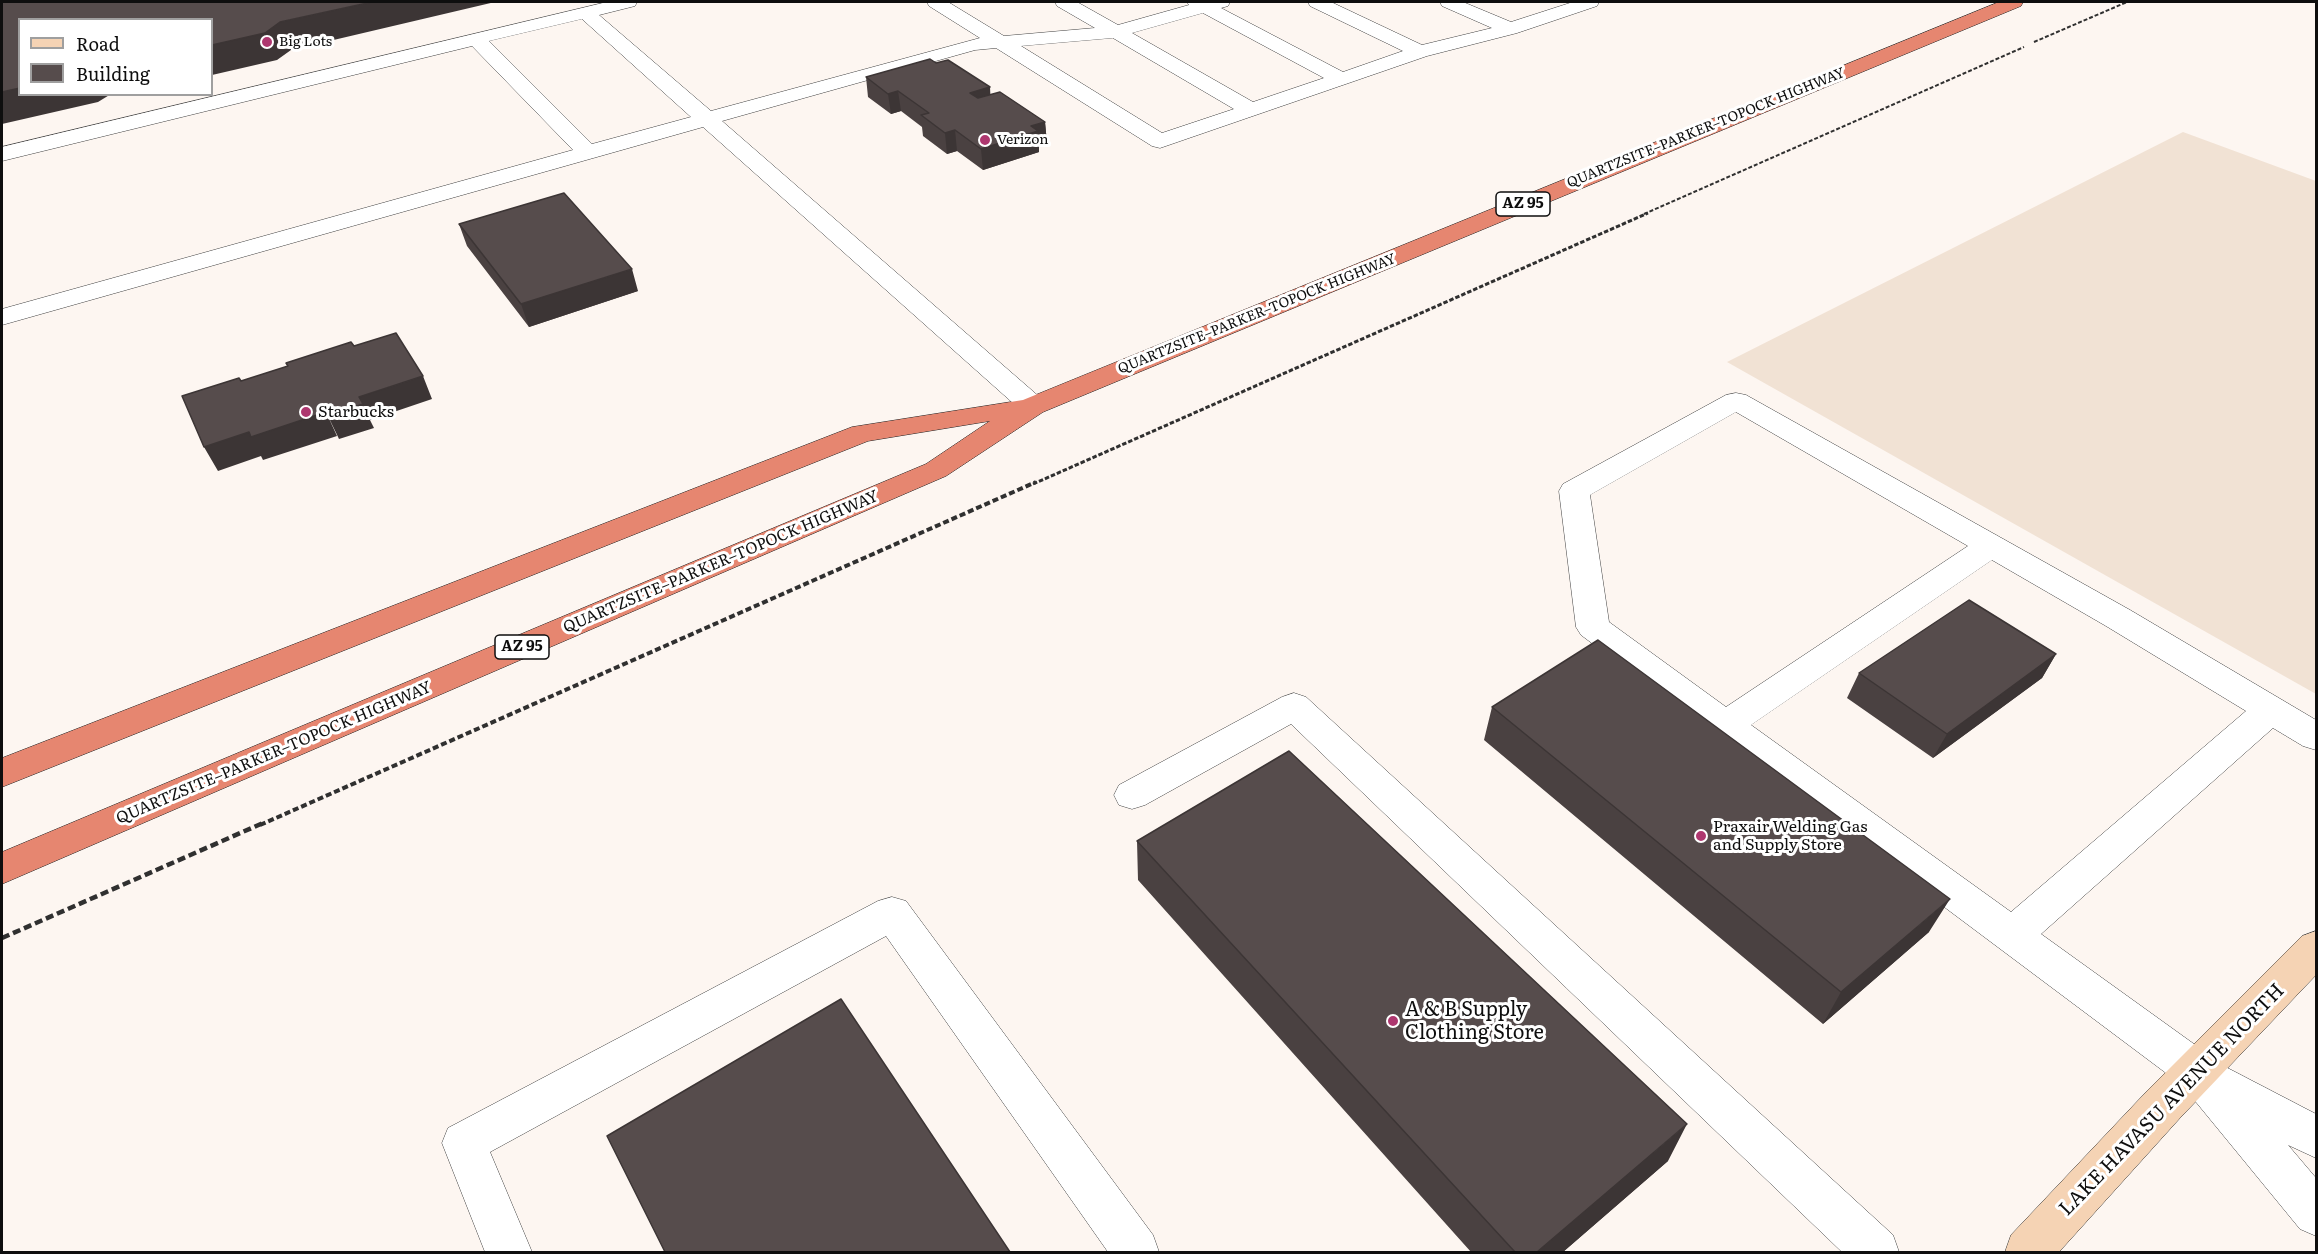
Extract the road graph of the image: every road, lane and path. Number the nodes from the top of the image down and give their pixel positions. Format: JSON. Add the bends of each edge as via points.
{"nodes":[{"id":1,"x":628,"y":2,"type":"edge"},
{"id":2,"x":936,"y":2,"type":"edge"},
{"id":3,"x":1064,"y":2,"type":"edge"},
{"id":4,"x":1317,"y":2,"type":"edge"},
{"id":5,"x":1449,"y":2,"type":"edge"},
{"id":6,"x":1590,"y":2,"type":"edge"},
{"id":7,"x":2014,"y":2,"type":"edge"},
{"id":8,"x":2127,"y":2,"type":"edge"},
{"id":9,"x":1207,"y":3,"type":"edge"},
{"id":10,"x":585,"y":12,"type":"junction"},
{"id":11,"x":1510,"y":29,"type":"junction"},
{"id":12,"x":1116,"y":32,"type":"junction"},
{"id":13,"x":476,"y":39,"type":"junction"},
{"id":14,"x":1000,"y":42,"type":"junction"},
{"id":15,"x":1420,"y":52,"type":"junction"},
{"id":16,"x":1341,"y":79,"type":"junction"},
{"id":17,"x":1251,"y":110,"type":"junction"},
{"id":18,"x":706,"y":119,"type":"junction"},
{"id":19,"x":587,"y":152,"type":"junction"},
{"id":20,"x":2,"y":154,"type":"edge"},
{"id":21,"x":2,"y":317,"type":"edge"},
{"id":22,"x":1033,"y":406,"type":"junction"},
{"id":23,"x":1991,"y":546,"type":"junction"},
{"id":24,"x":2271,"y":710,"type":"junction"},
{"id":25,"x":1725,"y":724,"type":"junction"},
{"id":26,"x":2316,"y":737,"type":"edge"},
{"id":27,"x":2,"y":773,"type":"edge"},
{"id":28,"x":1132,"y":795,"type":"dead end"},
{"id":29,"x":2,"y":869,"type":"edge"},
{"id":30,"x":2012,"y":935,"type":"junction"},
{"id":31,"x":2,"y":938,"type":"edge"},
{"id":32,"x":2316,"y":948,"type":"edge"},
{"id":33,"x":2197,"y":1071,"type":"junction"},
{"id":34,"x":2316,"y":1137,"type":"edge"},
{"id":35,"x":2316,"y":1213,"type":"edge"},
{"id":36,"x":508,"y":1252,"type":"edge"},
{"id":37,"x":1136,"y":1252,"type":"edge"},
{"id":38,"x":1876,"y":1252,"type":"edge"},
{"id":39,"x":2028,"y":1252,"type":"edge"}],
"edges":[{"from":1,"to":10,"type":"street"},
{"from":2,"to":14,"type":"street"},
{"from":3,"to":12,"type":"street"},
{"from":4,"to":15,"type":"street"},
{"from":5,"to":11,"type":"street"},
{"from":6,"to":11,"type":"street"},
{"from":7,"to":22,"type":"highway","name":"QUARTZSITE–PARKER–TOPOCK HIGHWAY","number":"AZ 95"},
{"from":8,"to":31,"type":"path"},
{"from":9,"to":12,"type":"street"},
{"from":9,"to":16,"type":"street"},
{"from":10,"to":13,"type":"street"},
{"from":10,"to":18,"type":"street"},
{"from":11,"to":15,"type":"street"},
{"from":12,"to":14,"type":"street"},
{"from":12,"to":17,"type":"street"},
{"from":13,"to":19,"type":"street"},
{"from":13,"to":20,"type":"street"},
{"from":14,"to":17,"type":"street","via":[[1160,141]]},
{"from":14,"to":18,"type":"street","via":[[974,44]]},
{"from":15,"to":16,"type":"street"},
{"from":16,"to":17,"type":"street"},
{"from":18,"to":19,"type":"street"},
{"from":18,"to":22,"type":"street"},
{"from":19,"to":21,"type":"street"},
{"from":22,"to":27,"type":"highway","name":"QUARTZSITE–PARKER–TOPOCK HIGHWAY","number":"AZ 95","via":[[862,433]]},
{"from":22,"to":29,"type":"highway","name":"QUARTZSITE–PARKER–TOPOCK HIGHWAY","number":"AZ 95","via":[[936,470]]},
{"from":23,"to":24,"type":"street"},
{"from":23,"to":25,"type":"street"},
{"from":23,"to":25,"type":"street","via":[[1736,401],[1574,491],[1593,627]]},
{"from":24,"to":26,"type":"street"},
{"from":24,"to":30,"type":"street"},
{"from":25,"to":30,"type":"street"},
{"from":28,"to":38,"type":"street","via":[[1293,706]]},
{"from":30,"to":33,"type":"street"},
{"from":32,"to":33,"type":"main road","name":"LAKE HAVASU AVENUE NORTH"},
{"from":33,"to":34,"type":"street"},
{"from":33,"to":35,"type":"street"},
{"from":33,"to":39,"type":"main road","name":"LAKE HAVASU AVENUE NORTH"},
{"from":36,"to":37,"type":"street","via":[[464,1143],[892,913]]}]}
